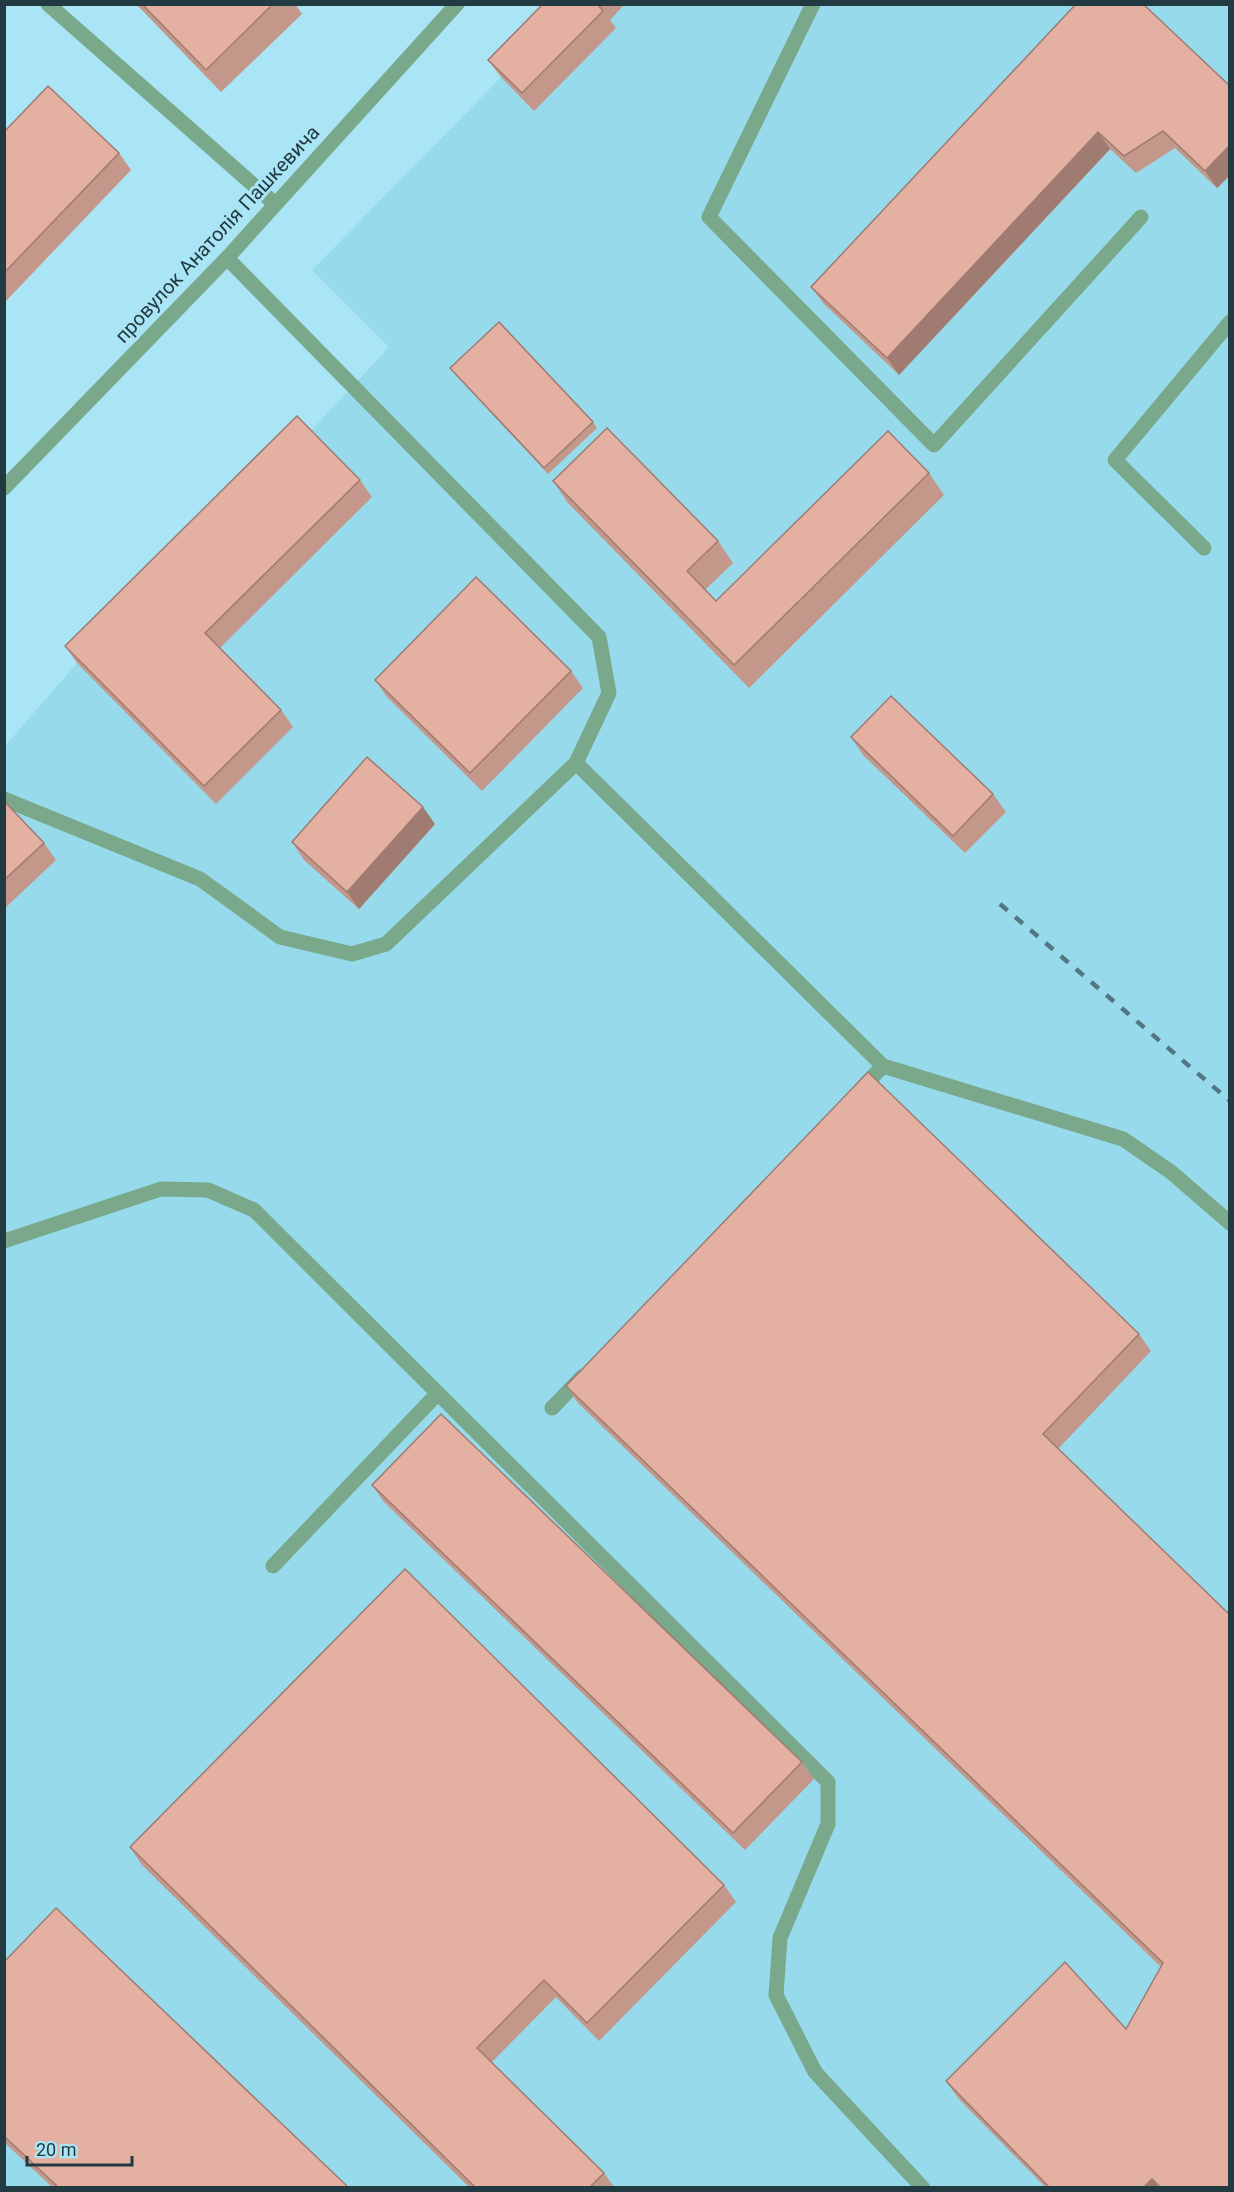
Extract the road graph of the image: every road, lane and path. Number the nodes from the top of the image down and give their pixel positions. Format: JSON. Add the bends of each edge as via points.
{"nodes":[{"id":1,"x":48,"y":4,"type":"edge"},
{"id":2,"x":457,"y":4,"type":"edge"},
{"id":3,"x":813,"y":4,"type":"edge"},
{"id":4,"x":275,"y":204,"type":"junction"},
{"id":5,"x":1141,"y":217,"type":"dead end"},
{"id":6,"x":227,"y":258,"type":"junction"},
{"id":7,"x":1230,"y":322,"type":"edge"},
{"id":8,"x":4,"y":488,"type":"edge"},
{"id":9,"x":1204,"y":548,"type":"dead end"},
{"id":10,"x":576,"y":763,"type":"junction"},
{"id":11,"x":4,"y":799,"type":"edge"},
{"id":12,"x":883,"y":1066,"type":"junction"},
{"id":13,"x":850,"y":1100,"type":"edge"},
{"id":14,"x":1230,"y":1223,"type":"edge"},
{"id":15,"x":4,"y":1241,"type":"edge"},
{"id":16,"x":594,"y":1365,"type":"edge"},
{"id":17,"x":438,"y":1393,"type":"junction"},
{"id":18,"x":552,"y":1408,"type":"dead end"},
{"id":19,"x":273,"y":1566,"type":"dead end"},
{"id":20,"x":923,"y":2187,"type":"edge"}],
"edges":[{"from":1,"to":4,"type":"street"},
{"from":2,"to":4,"type":"street","name":"провулок Анатолія Пашкевича"},
{"from":3,"to":5,"type":"street","via":[[709,217],[934,445]]},
{"from":4,"to":6,"type":"street","name":"провулок Анатолія Пашкевича"},
{"from":6,"to":8,"type":"street","name":"провулок Анатолія Пашкевича"},
{"from":6,"to":10,"type":"street","via":[[599,637],[609,693]]},
{"from":7,"to":9,"type":"street","via":[[1115,460]]},
{"from":10,"to":11,"type":"street","via":[[386,944],[352,954],[280,937],[200,879]]},
{"from":10,"to":12,"type":"street"},
{"from":12,"to":13,"type":"street"},
{"from":12,"to":14,"type":"street","via":[[1124,1139]]},
{"from":15,"to":17,"type":"street","via":[[161,1189],[208,1190],[254,1210]]},
{"from":16,"to":18,"type":"street"},
{"from":17,"to":19,"type":"street"},
{"from":17,"to":20,"type":"street","via":[[828,1782],[828,1824],[780,1938],[776,1995],[815,2072]]}]}
